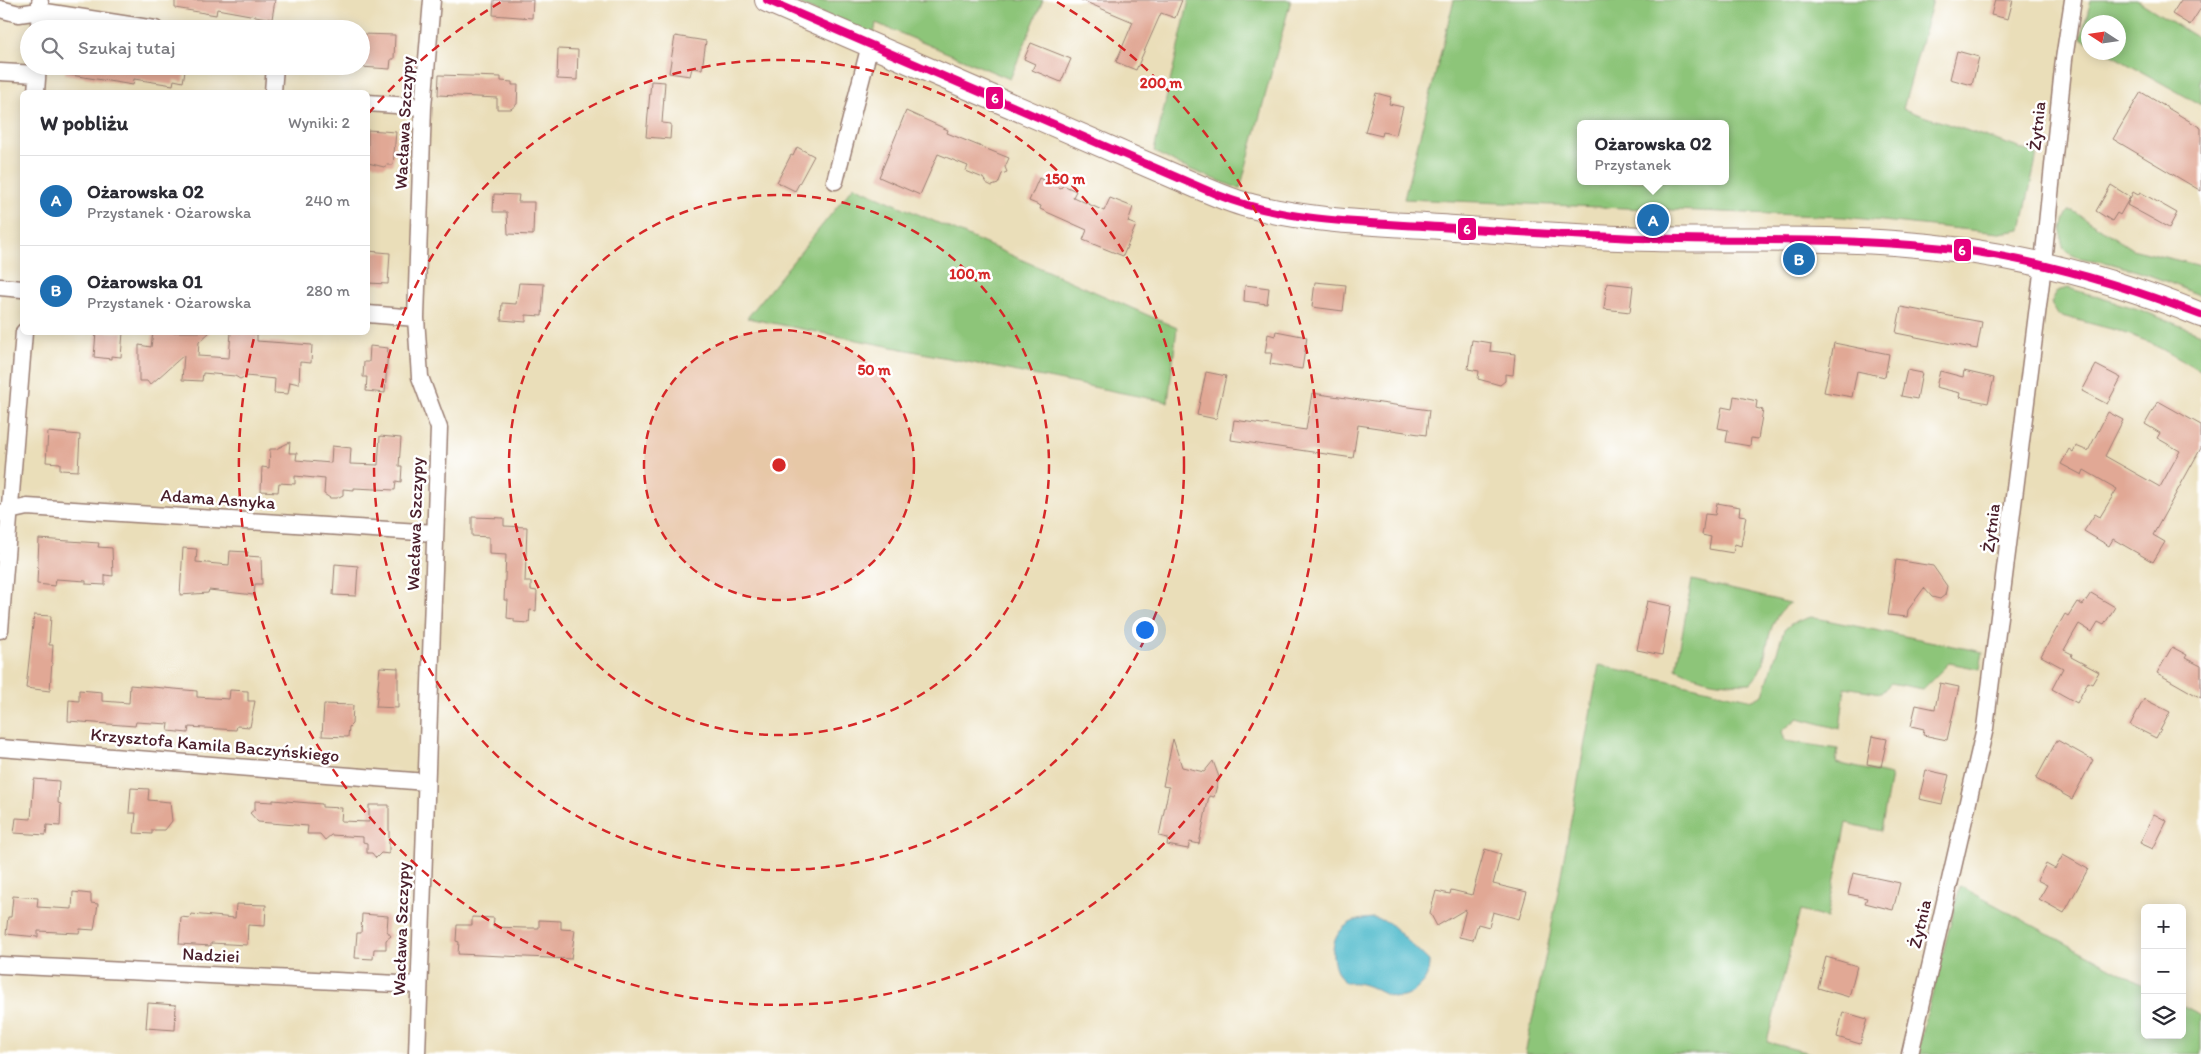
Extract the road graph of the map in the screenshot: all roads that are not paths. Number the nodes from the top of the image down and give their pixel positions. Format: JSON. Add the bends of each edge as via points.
{"nodes":[{"id":1,"x":432,"y":0,"type":"edge"},
{"id":2,"x":767,"y":0,"type":"edge"},
{"id":3,"x":2073,"y":0,"type":"edge"},
{"id":4,"x":40,"y":6,"type":"edge"},
{"id":5,"x":0,"y":9,"type":"edge"},
{"id":6,"x":39,"y":20,"type":"edge"},
{"id":7,"x":110,"y":20,"type":"edge"},
{"id":8,"x":870,"y":45,"type":"junction"},
{"id":9,"x":20,"y":71,"type":"edge"},
{"id":10,"x":0,"y":72,"type":"edge"},
{"id":11,"x":38,"y":75,"type":"edge"},
{"id":12,"x":274,"y":75,"type":"edge"},
{"id":13,"x":36,"y":90,"type":"edge"},
{"id":14,"x":273,"y":90,"type":"edge"},
{"id":15,"x":370,"y":104,"type":"edge"},
{"id":16,"x":423,"y":107,"type":"junction"},
{"id":17,"x":835,"y":181,"type":"dead end"},
{"id":18,"x":2042,"y":265,"type":"junction"},
{"id":19,"x":0,"y":287,"type":"edge"},
{"id":20,"x":20,"y":289,"type":"edge"},
{"id":21,"x":370,"y":314,"type":"edge"},
{"id":22,"x":2201,"y":314,"type":"edge"},
{"id":23,"x":416,"y":318,"type":"junction"},
{"id":24,"x":24,"y":335,"type":"edge"},
{"id":25,"x":6,"y":512,"type":"edge"},
{"id":26,"x":434,"y":533,"type":"junction"},
{"id":27,"x":0,"y":630,"type":"edge"},
{"id":28,"x":0,"y":748,"type":"edge"},
{"id":29,"x":426,"y":782,"type":"junction"},
{"id":30,"x":0,"y":965,"type":"edge"},
{"id":31,"x":419,"y":985,"type":"junction"},
{"id":32,"x":417,"y":1054,"type":"edge"},
{"id":33,"x":1910,"y":1054,"type":"edge"}],
"edges":[{"from":1,"to":16,"type":"street","name":"Wacława Szczypy"},
{"from":2,"to":8,"type":"main road"},
{"from":3,"to":18,"type":"street","name":"Żytnia"},
{"from":4,"to":5,"type":"street","via":[[19,14]]},
{"from":4,"to":6,"type":"street"},
{"from":4,"to":7,"type":"street"},
{"from":8,"to":17,"type":"street"},
{"from":8,"to":18,"type":"main road","via":[[1199,187],[1249,206],[1277,212],[1570,236],[1895,243]]},
{"from":9,"to":10,"type":"street"},
{"from":11,"to":13,"type":"street"},
{"from":12,"to":14,"type":"street"},
{"from":15,"to":16,"type":"street"},
{"from":16,"to":23,"type":"street","name":"Wacława Szczypy"},
{"from":18,"to":22,"type":"main road","via":[[2082,274]]},
{"from":18,"to":33,"type":"street","name":"Żytnia","via":[[1985,728]]},
{"from":19,"to":20,"type":"street"},
{"from":21,"to":23,"type":"street"},
{"from":23,"to":26,"type":"street","name":"Wacława Szczypy","via":[[420,377],[439,428]]},
{"from":24,"to":25,"type":"street"},
{"from":25,"to":26,"type":"street","name":"Adama Asnyka","via":[[27,507]]},
{"from":25,"to":27,"type":"street"},
{"from":26,"to":29,"type":"street","name":"Wacława Szczypy"},
{"from":28,"to":29,"type":"street","name":"Krzysztofa Kamila Baczyńskiego"},
{"from":29,"to":31,"type":"street","name":"Wacława Szczypy"},
{"from":30,"to":31,"type":"street","name":"Nadziei"},
{"from":31,"to":32,"type":"street","name":"Wacława Szczypy"}]}
